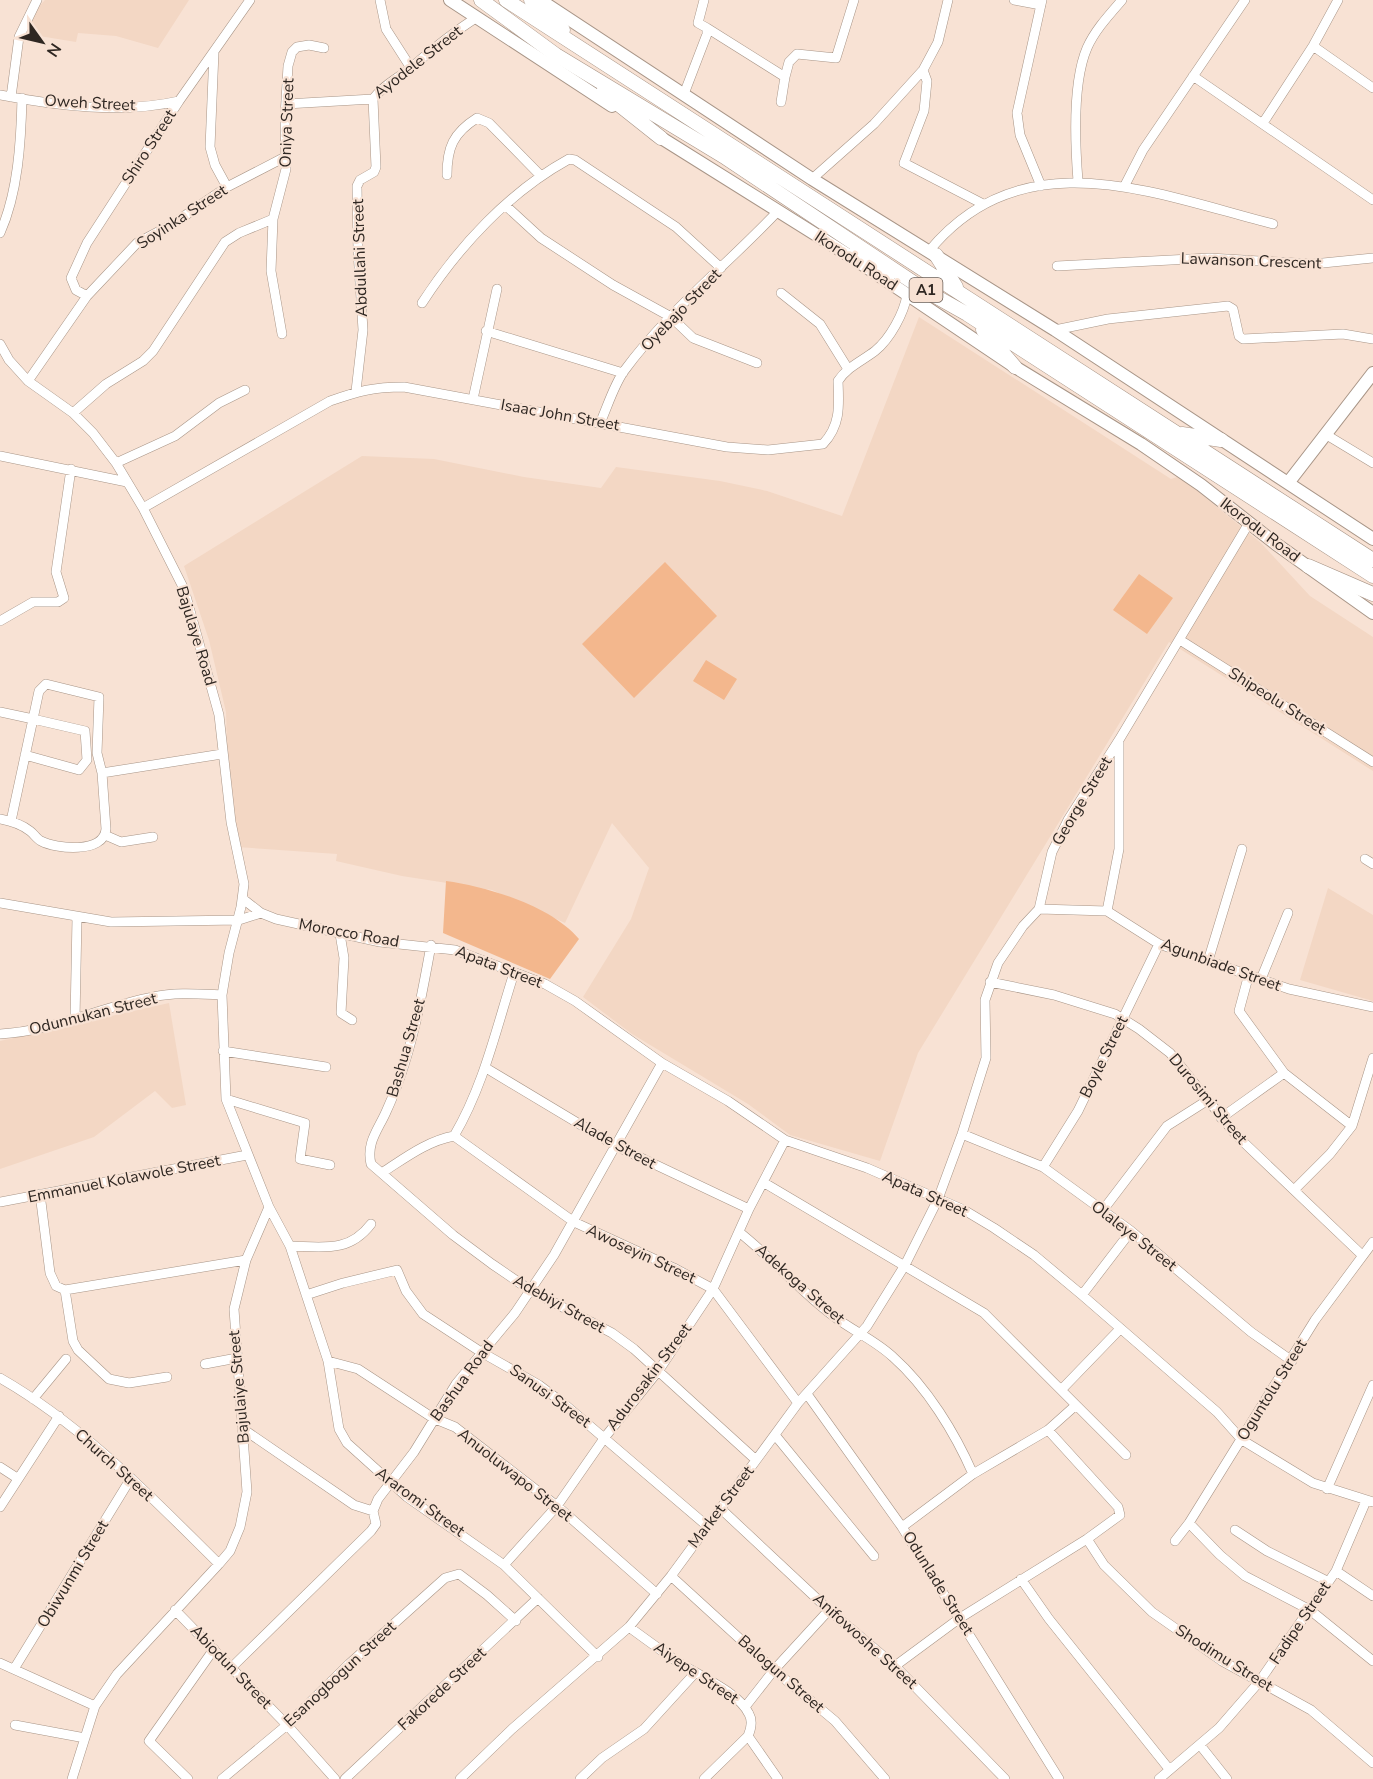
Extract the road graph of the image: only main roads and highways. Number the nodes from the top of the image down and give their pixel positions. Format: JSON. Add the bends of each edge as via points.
{"nodes":[{"id":1,"x":450,"y":0,"type":"edge"},
{"id":2,"x":481,"y":0,"type":"edge"},
{"id":3,"x":506,"y":0,"type":"edge"},
{"id":4,"x":531,"y":0,"type":"edge"},
{"id":5,"x":540,"y":0,"type":"edge"},
{"id":6,"x":556,"y":56,"type":"junction"},
{"id":7,"x":590,"y":56,"type":"junction"},
{"id":8,"x":661,"y":138,"type":"junction"},
{"id":9,"x":933,"y":253,"type":"junction"},
{"id":10,"x":850,"y":256,"type":"junction"},
{"id":11,"x":926,"y":291,"type":"junction"},
{"id":12,"x":959,"y":292,"type":"junction"},
{"id":13,"x":967,"y":314,"type":"junction"},
{"id":14,"x":1015,"y":367,"type":"junction"},
{"id":15,"x":1373,"y":373,"type":"edge"},
{"id":16,"x":1175,"y":433,"type":"junction"},
{"id":17,"x":1221,"y":440,"type":"junction"},
{"id":18,"x":1288,"y":483,"type":"junction"},
{"id":19,"x":1373,"y":539,"type":"edge"},
{"id":20,"x":1373,"y":560,"type":"edge"},
{"id":21,"x":1308,"y":566,"type":"junction"},
{"id":22,"x":1373,"y":576,"type":"edge"},
{"id":23,"x":1373,"y":594,"type":"edge"},
{"id":24,"x":1373,"y":613,"type":"edge"}],
"edges":[{"from":1,"to":8,"type":"main road","name":"Ikorodu Road"},
{"from":2,"to":6,"type":"highway","name":"Ikorodu Road","number":"A1"},
{"from":3,"to":7,"type":"highway","name":"Ikorodu Road","number":"A1"},
{"from":4,"to":7,"type":"highway"},
{"from":5,"to":9,"type":"main road","via":[[812,179]]},
{"from":6,"to":8,"type":"highway"},
{"from":6,"to":11,"type":"highway","name":"Ikorodu Road","number":"A1","via":[[723,156]]},
{"from":7,"to":12,"type":"highway","name":"Ikorodu Road","number":"A1"},
{"from":8,"to":10,"type":"main road","name":"Ikorodu Road"},
{"from":9,"to":12,"type":"highway"},
{"from":9,"to":17,"type":"main road"},
{"from":10,"to":11,"type":"highway"},
{"from":10,"to":14,"type":"main road","name":"Ikorodu Road"},
{"from":11,"to":13,"type":"highway","name":"Ikorodu Road","number":"A1"},
{"from":12,"to":16,"type":"highway","name":"Ikorodu Road","number":"A1"},
{"from":13,"to":14,"type":"highway"},
{"from":13,"to":22,"type":"highway","name":"Ikorodu Road","number":"A1"},
{"from":14,"to":21,"type":"main road","name":"Ikorodu Road","via":[[1141,444]]},
{"from":15,"to":18,"type":"main road"},
{"from":16,"to":17,"type":"highway"},
{"from":16,"to":20,"type":"highway","name":"Ikorodu Road","number":"A1"},
{"from":17,"to":18,"type":"main road"},
{"from":18,"to":19,"type":"main road"},
{"from":21,"to":23,"type":"highway"},
{"from":21,"to":24,"type":"main road","name":"Ikorodu Road"}]}
